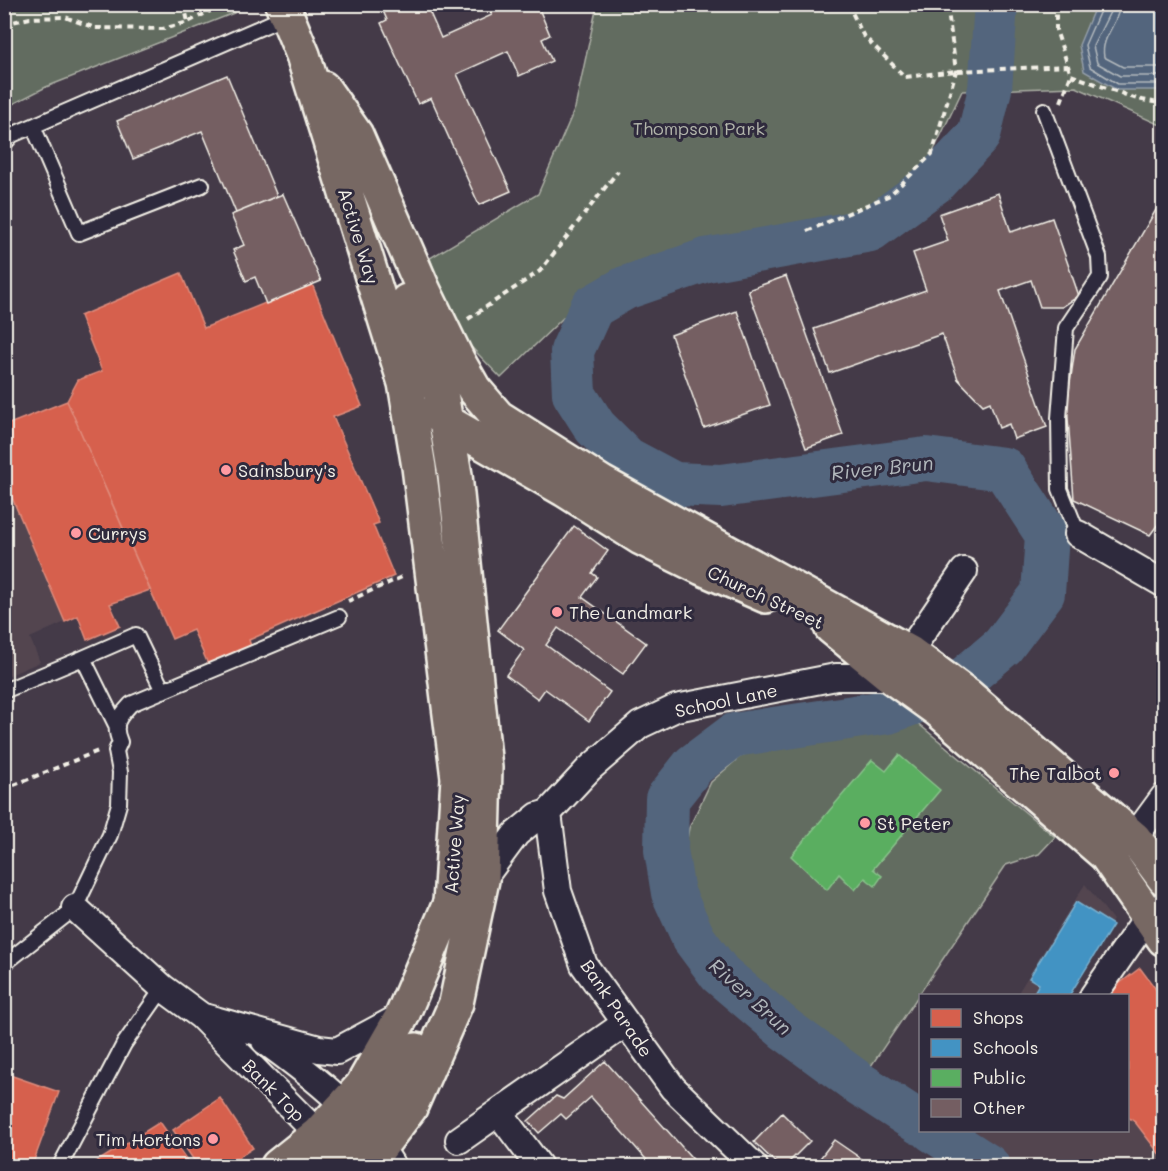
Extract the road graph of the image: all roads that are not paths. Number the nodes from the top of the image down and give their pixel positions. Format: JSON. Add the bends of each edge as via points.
{"nodes":[{"id":1,"x":284,"y":10,"type":"edge"},
{"id":2,"x":303,"y":56,"type":"junction"},
{"id":3,"x":329,"y":98,"type":"junction"},
{"id":4,"x":1044,"y":110,"type":"dead end"},
{"id":5,"x":33,"y":126,"type":"junction"},
{"id":6,"x":4,"y":144,"type":"edge"},
{"id":7,"x":202,"y":185,"type":"dead end"},
{"id":8,"x":445,"y":335,"type":"joint"},
{"id":9,"x":405,"y":383,"type":"junction"},
{"id":10,"x":498,"y":417,"type":"junction"},
{"id":11,"x":447,"y":422,"type":"junction"},
{"id":12,"x":420,"y":467,"type":"junction"},
{"id":13,"x":1078,"y":534,"type":"joint"},
{"id":14,"x":964,"y":571,"type":"dead end"},
{"id":15,"x":1164,"y":584,"type":"edge"},
{"id":16,"x":339,"y":617,"type":"dead end"},
{"id":17,"x":83,"y":658,"type":"junction"},
{"id":18,"x":928,"y":685,"type":"junction"},
{"id":19,"x":4,"y":691,"type":"edge"},
{"id":20,"x":162,"y":691,"type":"junction"},
{"id":21,"x":117,"y":727,"type":"junction"},
{"id":22,"x":1164,"y":797,"type":"edge"},
{"id":23,"x":548,"y":813,"type":"junction"},
{"id":24,"x":1134,"y":838,"type":"junction"},
{"id":25,"x":1106,"y":855,"type":"junction"},
{"id":26,"x":1164,"y":878,"type":"edge"},
{"id":27,"x":482,"y":880,"type":"junction"},
{"id":28,"x":75,"y":908,"type":"junction"},
{"id":29,"x":1158,"y":920,"type":"edge"},
{"id":30,"x":4,"y":964,"type":"edge"},
{"id":31,"x":465,"y":966,"type":"junction"},
{"id":32,"x":163,"y":988,"type":"junction"},
{"id":33,"x":1096,"y":994,"type":"edge"},
{"id":34,"x":201,"y":1016,"type":"junction"},
{"id":35,"x":402,"y":1016,"type":"junction"},
{"id":36,"x":626,"y":1023,"type":"junction"},
{"id":37,"x":253,"y":1032,"type":"junction"},
{"id":38,"x":352,"y":1112,"type":"junction"},
{"id":39,"x":499,"y":1113,"type":"junction"},
{"id":40,"x":459,"y":1140,"type":"dead end"},
{"id":41,"x":350,"y":1158,"type":"edge"},
{"id":42,"x":60,"y":1167,"type":"edge"},
{"id":43,"x":278,"y":1167,"type":"edge"},
{"id":44,"x":539,"y":1167,"type":"edge"},
{"id":45,"x":754,"y":1167,"type":"edge"}],
"edges":[{"from":1,"to":2,"type":"main road"},
{"from":1,"to":5,"type":"lane"},
{"from":2,"to":3,"type":"main road","name":"Active Way"},
{"from":2,"to":9,"type":"main road","name":"Active Way"},
{"from":3,"to":8,"type":"main road","name":"Active Way","via":[[356,135]]},
{"from":3,"to":11,"type":"main road","name":"Active Way","via":[[428,353]]},
{"from":4,"to":13,"type":"lane","via":[[1099,257],[1100,277],[1066,328],[1059,418],[1060,489]]},
{"from":5,"to":6,"type":"lane","via":[[12,135]]},
{"from":5,"to":7,"type":"lane","via":[[80,233]]},
{"from":8,"to":10,"type":"main road","name":"Church Street","via":[[474,390]]},
{"from":9,"to":11,"type":"main road","name":"Church Street"},
{"from":9,"to":12,"type":"main road","name":"Active Way"},
{"from":10,"to":11,"type":"main road","via":[[479,415]]},
{"from":10,"to":18,"type":"main road","name":"Church Street"},
{"from":11,"to":12,"type":"main road","name":"Active Way","via":[[432,437]]},
{"from":11,"to":18,"type":"main road","name":"Church Street","via":[[641,538],[825,621]]},
{"from":11,"to":27,"type":"main road","name":"Active Way","via":[[485,768]]},
{"from":12,"to":35,"type":"main road","name":"Active Way","via":[[458,778],[450,903]]},
{"from":13,"to":15,"type":"street"},
{"from":14,"to":18,"type":"street"},
{"from":16,"to":20,"type":"lane"},
{"from":17,"to":19,"type":"lane"},
{"from":17,"to":20,"type":"lane","via":[[136,635]]},
{"from":17,"to":21,"type":"lane"},
{"from":18,"to":23,"type":"street","name":"School Lane","via":[[836,677],[676,708],[640,725],[588,769]]},
{"from":18,"to":24,"type":"main road","name":"Church Street"},
{"from":18,"to":25,"type":"main road","name":"Church Street"},
{"from":20,"to":21,"type":"lane","via":[[131,704],[118,718]]},
{"from":21,"to":28,"type":"lane","via":[[118,804],[110,835]]},
{"from":22,"to":24,"type":"street"},
{"from":23,"to":27,"type":"street","name":"School Lane","via":[[516,834]]},
{"from":23,"to":36,"type":"street","name":"Bank Parade","via":[[558,891],[584,965]]},
{"from":24,"to":25,"type":"street"},
{"from":24,"to":26,"type":"main road","name":"Church Street"},
{"from":25,"to":29,"type":"main road","name":"Church Street"},
{"from":27,"to":31,"type":"main road","name":"Active Way"},
{"from":28,"to":30,"type":"lane"},
{"from":28,"to":32,"type":"street","name":"Bank Top"},
{"from":29,"to":33,"type":"street"},
{"from":31,"to":38,"type":"main road","via":[[374,1115]]},
{"from":31,"to":41,"type":"main road","name":"Active Way","via":[[456,1003],[410,1108]]},
{"from":32,"to":34,"type":"street","name":"Bank Top"},
{"from":32,"to":42,"type":"lane","via":[[124,1044]]},
{"from":34,"to":37,"type":"street","name":"Bank Top"},
{"from":34,"to":41,"type":"street","name":"Bank Top"},
{"from":35,"to":37,"type":"street","name":"Bank Top","via":[[337,1051]]},
{"from":35,"to":38,"type":"main road","name":"Active Way","via":[[362,1086]]},
{"from":36,"to":39,"type":"street"},
{"from":36,"to":45,"type":"street","name":"Bank Parade","via":[[673,1088]]},
{"from":37,"to":38,"type":"street","name":"Bank Top"},
{"from":38,"to":41,"type":"main road"},
{"from":39,"to":40,"type":"street"},
{"from":39,"to":44,"type":"street"},
{"from":41,"to":43,"type":"main road","name":"Active Way"}]}
